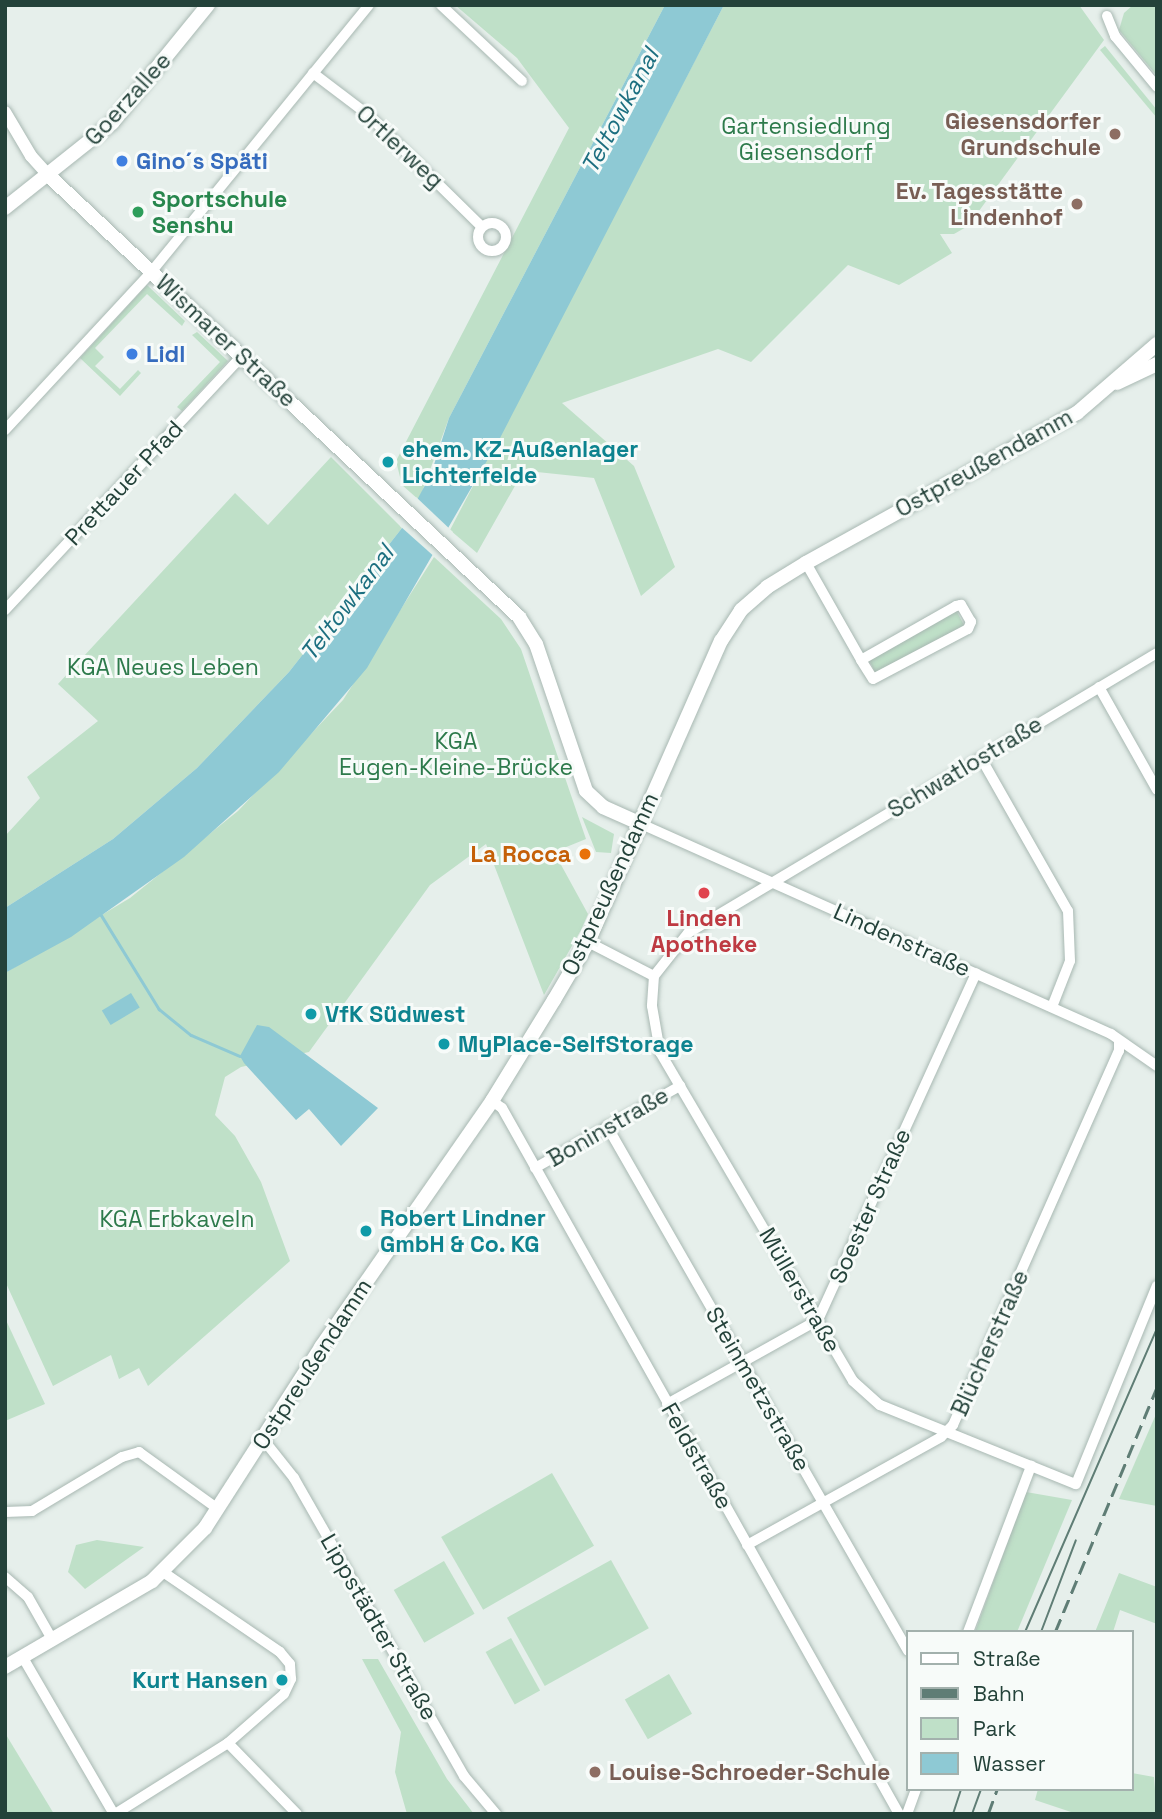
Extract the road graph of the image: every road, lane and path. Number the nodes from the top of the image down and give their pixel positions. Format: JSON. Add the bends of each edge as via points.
{"nodes":[{"id":1,"x":208,"y":5,"type":"edge"},
{"id":2,"x":369,"y":5,"type":"edge"},
{"id":3,"x":441,"y":5,"type":"edge"},
{"id":4,"x":1107,"y":16,"type":"dead end"},
{"id":5,"x":313,"y":73,"type":"junction"},
{"id":6,"x":522,"y":81,"type":"dead end"},
{"id":7,"x":1157,"y":87,"type":"edge"},
{"id":8,"x":5,"y":112,"type":"edge"},
{"id":9,"x":48,"y":175,"type":"junction"},
{"id":10,"x":5,"y":208,"type":"edge"},
{"id":11,"x":482,"y":228,"type":"dead end"},
{"id":12,"x":152,"y":271,"type":"junction"},
{"id":13,"x":1157,"y":344,"type":"edge"},
{"id":14,"x":242,"y":356,"type":"junction"},
{"id":15,"x":1157,"y":364,"type":"edge"},
{"id":16,"x":1113,"y":385,"type":"junction"},
{"id":17,"x":5,"y":430,"type":"edge"},
{"id":18,"x":806,"y":564,"type":"junction"},
{"id":19,"x":5,"y":610,"type":"edge"},
{"id":20,"x":1157,"y":653,"type":"edge"},
{"id":21,"x":861,"y":660,"type":"junction"},
{"id":22,"x":1099,"y":687,"type":"junction"},
{"id":23,"x":981,"y":758,"type":"junction"},
{"id":24,"x":1157,"y":790,"type":"edge"},
{"id":25,"x":639,"y":824,"type":"junction"},
{"id":26,"x":774,"y":882,"type":"junction"},
{"id":27,"x":588,"y":942,"type":"junction"},
{"id":28,"x":976,"y":973,"type":"junction"},
{"id":29,"x":653,"y":976,"type":"junction"},
{"id":30,"x":1052,"y":1007,"type":"junction"},
{"id":31,"x":1119,"y":1042,"type":"junction"},
{"id":32,"x":1157,"y":1066,"type":"edge"},
{"id":33,"x":680,"y":1086,"type":"junction"},
{"id":34,"x":492,"y":1101,"type":"junction"},
{"id":35,"x":607,"y":1126,"type":"junction"},
{"id":36,"x":535,"y":1168,"type":"junction"},
{"id":37,"x":1157,"y":1286,"type":"edge"},
{"id":38,"x":818,"y":1320,"type":"junction"},
{"id":39,"x":743,"y":1362,"type":"junction"},
{"id":40,"x":667,"y":1404,"type":"junction"},
{"id":41,"x":948,"y":1432,"type":"junction"},
{"id":42,"x":263,"y":1439,"type":"junction"},
{"id":43,"x":1031,"y":1466,"type":"junction"},
{"id":44,"x":824,"y":1504,"type":"junction"},
{"id":45,"x":218,"y":1509,"type":"junction"},
{"id":46,"x":5,"y":1512,"type":"edge"},
{"id":47,"x":747,"y":1545,"type":"junction"},
{"id":48,"x":163,"y":1572,"type":"junction"},
{"id":49,"x":5,"y":1577,"type":"edge"},
{"id":50,"x":969,"y":1630,"type":"edge"},
{"id":51,"x":52,"y":1639,"type":"junction"},
{"id":52,"x":906,"y":1648,"type":"edge"},
{"id":53,"x":22,"y":1656,"type":"junction"},
{"id":54,"x":5,"y":1665,"type":"edge"},
{"id":55,"x":228,"y":1743,"type":"junction"},
{"id":56,"x":914,"y":1791,"type":"edge"},
{"id":57,"x":114,"y":1814,"type":"edge"},
{"id":58,"x":297,"y":1814,"type":"edge"},
{"id":59,"x":496,"y":1814,"type":"edge"},
{"id":60,"x":899,"y":1814,"type":"edge"},
{"id":61,"x":908,"y":1814,"type":"edge"}],
"edges":[{"from":1,"to":9,"type":"main road","name":"Goerzallee","via":[[112,123]]},
{"from":2,"to":5,"type":"street"},
{"from":3,"to":6,"type":"street"},
{"from":4,"to":7,"type":"street","via":[[1115,36]]},
{"from":5,"to":11,"type":"street","name":"Ortlerweg","via":[[367,114]]},
{"from":5,"to":12,"type":"street"},
{"from":8,"to":9,"type":"street"},
{"from":9,"to":10,"type":"main road","name":"Goerzallee"},
{"from":9,"to":12,"type":"main road","name":"Wismarer Straße"},
{"from":12,"to":14,"type":"main road","name":"Wismarer Straße"},
{"from":12,"to":17,"type":"street"},
{"from":13,"to":16,"type":"main road","name":"Ostpreußendamm"},
{"from":14,"to":19,"type":"street","name":"Prettauer Pfad"},
{"from":14,"to":25,"type":"main road","name":"Wismarer Straße","via":[[527,628],[588,794],[603,807]]},
{"from":15,"to":16,"type":"main road","name":"Ostpreußendamm"},
{"from":16,"to":18,"type":"main road","name":"Ostpreußendamm","via":[[1064,421]]},
{"from":18,"to":21,"type":"street"},
{"from":18,"to":25,"type":"main road","name":"Ostpreußendamm","via":[[760,592],[733,621]]},
{"from":20,"to":22,"type":"street","name":"Schwatlostraße"},
{"from":21,"to":21,"type":"street","via":[[873,679],[880,678],[968,629],[971,622],[961,605],[956,606]]},
{"from":22,"to":23,"type":"street","name":"Schwatlostraße"},
{"from":22,"to":24,"type":"street"},
{"from":23,"to":26,"type":"street","name":"Schwatlostraße"},
{"from":23,"to":30,"type":"street","via":[[1068,911],[1070,961]]},
{"from":25,"to":26,"type":"street","name":"Lindenstraße"},
{"from":25,"to":27,"type":"main road","name":"Ostpreußendamm"},
{"from":26,"to":28,"type":"street","name":"Lindenstraße"},
{"from":26,"to":29,"type":"street","via":[[688,933]]},
{"from":27,"to":29,"type":"street"},
{"from":27,"to":34,"type":"main road","name":"Ostpreußendamm"},
{"from":28,"to":30,"type":"street","name":"Lindenstraße"},
{"from":28,"to":38,"type":"street","name":"Soester Straße"},
{"from":29,"to":33,"type":"street","name":"Müllerstraße","via":[[657,1043]]},
{"from":30,"to":31,"type":"street","name":"Lindenstraße"},
{"from":31,"to":32,"type":"street","name":"Lindenstraße"},
{"from":31,"to":41,"type":"street","name":"Blücherstraße","via":[[1119,1051]]},
{"from":33,"to":35,"type":"street","name":"Boninstraße"},
{"from":33,"to":38,"type":"street","name":"Müllerstraße"},
{"from":34,"to":36,"type":"street","name":"Feldstraße","via":[[502,1108]]},
{"from":34,"to":42,"type":"main road","name":"Ostpreußendamm","via":[[384,1254]]},
{"from":35,"to":36,"type":"street","name":"Boninstraße"},
{"from":35,"to":39,"type":"street","name":"Steinmetzstraße"},
{"from":36,"to":40,"type":"street","name":"Feldstraße"},
{"from":37,"to":43,"type":"street","name":"Müllerstraße","via":[[1076,1484]]},
{"from":38,"to":39,"type":"street"},
{"from":38,"to":41,"type":"street","name":"Müllerstraße","via":[[865,1394]]},
{"from":39,"to":40,"type":"street"},
{"from":39,"to":44,"type":"street","name":"Steinmetzstraße"},
{"from":40,"to":47,"type":"street","name":"Feldstraße"},
{"from":41,"to":43,"type":"street","name":"Müllerstraße"},
{"from":41,"to":44,"type":"street","name":"Blücherstraße"},
{"from":42,"to":45,"type":"main road","name":"Ostpreußendamm"},
{"from":42,"to":59,"type":"street","name":"Lippstädter Straße","via":[[295,1478],[464,1776]]},
{"from":43,"to":50,"type":"street"},
{"from":44,"to":47,"type":"street","name":"Blücherstraße"},
{"from":44,"to":52,"type":"street","name":"Steinmetzstraße"},
{"from":45,"to":46,"type":"street","via":[[139,1452],[121,1457],[32,1511]]},
{"from":45,"to":48,"type":"main road","name":"Ostpreußendamm"},
{"from":47,"to":60,"type":"street","name":"Feldstraße"},
{"from":48,"to":51,"type":"main road","name":"Ostpreußendamm"},
{"from":48,"to":55,"type":"street","via":[[286,1657],[292,1670],[288,1688]]},
{"from":49,"to":51,"type":"street","via":[[28,1597]]},
{"from":51,"to":53,"type":"main road","name":"Ostpreußendamm"},
{"from":53,"to":54,"type":"main road","name":"Ostpreußendamm"},
{"from":53,"to":57,"type":"street"},
{"from":55,"to":57,"type":"street"},
{"from":55,"to":58,"type":"street"},
{"from":56,"to":61,"type":"street"}]}
